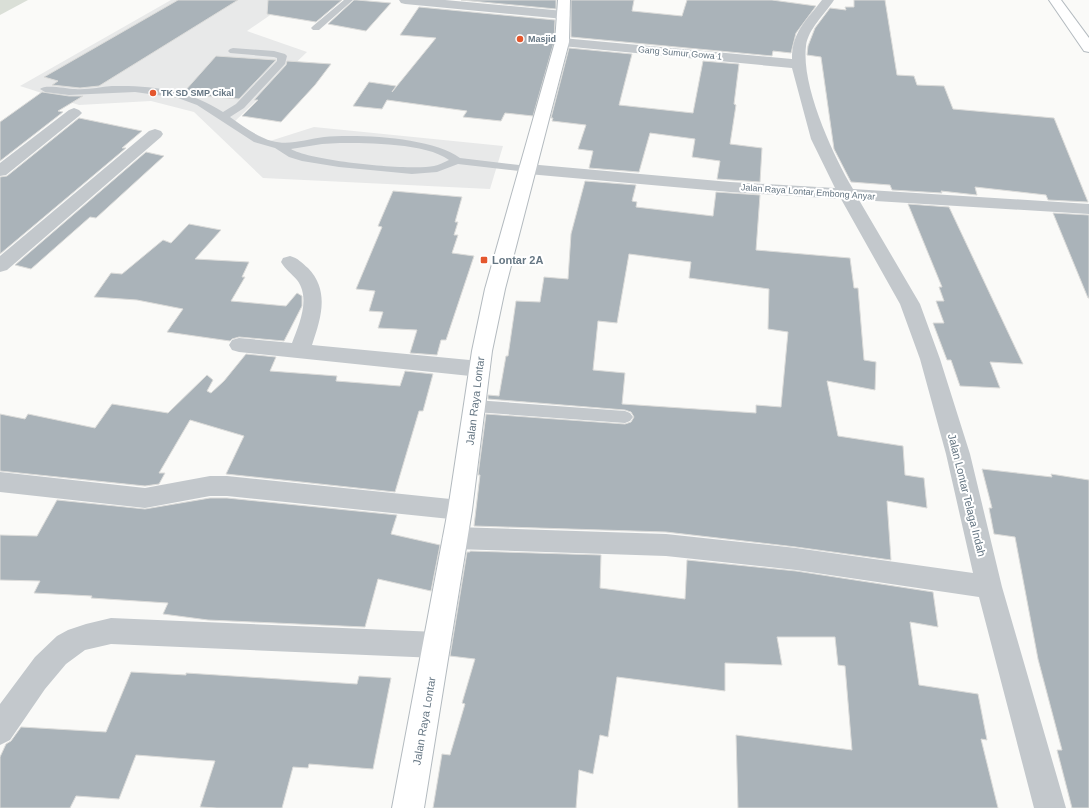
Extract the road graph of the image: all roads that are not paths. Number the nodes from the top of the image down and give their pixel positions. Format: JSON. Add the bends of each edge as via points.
{"nodes":[{"id":1,"x":349,"y":0,"type":"edge"},
{"id":2,"x":405,"y":0,"type":"edge"},
{"id":3,"x":564,"y":0,"type":"edge"},
{"id":4,"x":828,"y":0,"type":"edge"},
{"id":5,"x":1055,"y":0,"type":"edge"},
{"id":6,"x":564,"y":16,"type":"junction"},
{"id":7,"x":316,"y":28,"type":"dead end"},
{"id":8,"x":562,"y":42,"type":"junction"},
{"id":9,"x":1089,"y":48,"type":"edge"},
{"id":10,"x":233,"y":51,"type":"dead end"},
{"id":11,"x":798,"y":64,"type":"junction"},
{"id":12,"x":45,"y":89,"type":"dead end"},
{"id":13,"x":74,"y":113,"type":"dead end"},
{"id":14,"x":223,"y":117,"type":"junction"},
{"id":15,"x":155,"y":134,"type":"dead end"},
{"id":16,"x":280,"y":146,"type":"junction"},
{"id":17,"x":457,"y":161,"type":"junction"},
{"id":18,"x":528,"y":169,"type":"junction"},
{"id":19,"x":0,"y":171,"type":"edge"},
{"id":20,"x":848,"y":195,"type":"junction"},
{"id":21,"x":1089,"y":209,"type":"edge"},
{"id":22,"x":290,"y":262,"type":"dead end"},
{"id":23,"x":0,"y":266,"type":"edge"},
{"id":24,"x":240,"y":345,"type":"dead end"},
{"id":25,"x":300,"y":351,"type":"junction"},
{"id":26,"x":480,"y":369,"type":"junction"},
{"id":27,"x":475,"y":406,"type":"junction"},
{"id":28,"x":624,"y":417,"type":"dead end"},
{"id":29,"x":0,"y":482,"type":"edge"},
{"id":30,"x":460,"y":510,"type":"junction"},
{"id":31,"x":455,"y":538,"type":"junction"},
{"id":32,"x":989,"y":587,"type":"junction"},
{"id":33,"x":437,"y":645,"type":"junction"},
{"id":34,"x":0,"y":730,"type":"edge"},
{"id":35,"x":408,"y":808,"type":"edge"},
{"id":36,"x":1050,"y":808,"type":"edge"}],
"edges":[{"from":1,"to":7,"type":"lane"},
{"from":2,"to":6,"type":"street"},
{"from":3,"to":6,"type":"street","name":"Jalan Raya Lontar"},
{"from":4,"to":11,"type":"street","via":[[803,34]]},
{"from":5,"to":9,"type":"street"},
{"from":6,"to":8,"type":"street","name":"Jalan Raya Lontar"},
{"from":8,"to":11,"type":"street","name":"Gang Sumur Gowa 1"},
{"from":8,"to":18,"type":"street","name":"Jalan Raya Lontar"},
{"from":10,"to":14,"type":"lane","via":[[274,54],[282,56],[282,62],[240,106]]},
{"from":11,"to":20,"type":"street","via":[[819,139]]},
{"from":12,"to":14,"type":"lane","via":[[72,92],[126,89],[175,94],[204,104]]},
{"from":13,"to":19,"type":"street"},
{"from":14,"to":16,"type":"lane","via":[[246,133],[268,144]]},
{"from":15,"to":23,"type":"street"},
{"from":16,"to":17,"type":"lane","via":[[327,140],[381,141],[445,153]]},
{"from":16,"to":17,"type":"lane","via":[[302,158],[412,172],[437,169]]},
{"from":17,"to":18,"type":"lane"},
{"from":18,"to":20,"type":"street","name":"Jalan Raya Lontar Embong Anyar","via":[[723,187]]},
{"from":18,"to":26,"type":"street","name":"Jalan Raya Lontar","via":[[495,289]]},
{"from":20,"to":21,"type":"street","name":"Jalan Raya Lontar Embong Anyar"},
{"from":20,"to":32,"type":"street","name":"Jalan Lontar Telaga Indah","via":[[910,304],[958,454]]},
{"from":22,"to":25,"type":"street","via":[[308,281],[313,293],[312,311]]},
{"from":24,"to":25,"type":"street"},
{"from":25,"to":26,"type":"street"},
{"from":26,"to":27,"type":"street","name":"Jalan Raya Lontar"},
{"from":27,"to":28,"type":"lane"},
{"from":27,"to":30,"type":"street","name":"Jalan Raya Lontar"},
{"from":29,"to":30,"type":"street","via":[[145,498],[210,486],[227,486]]},
{"from":30,"to":31,"type":"street","name":"Jalan Raya Lontar"},
{"from":31,"to":32,"type":"street","via":[[666,545],[796,559]]},
{"from":31,"to":33,"type":"street","name":"Jalan Raya Lontar"},
{"from":32,"to":36,"type":"street","name":"Jalan Lontar Telaga Indah"},
{"from":33,"to":34,"type":"street","via":[[111,631],[77,639],[54,656],[33,681]]},
{"from":33,"to":35,"type":"street","name":"Jalan Raya Lontar"}]}
